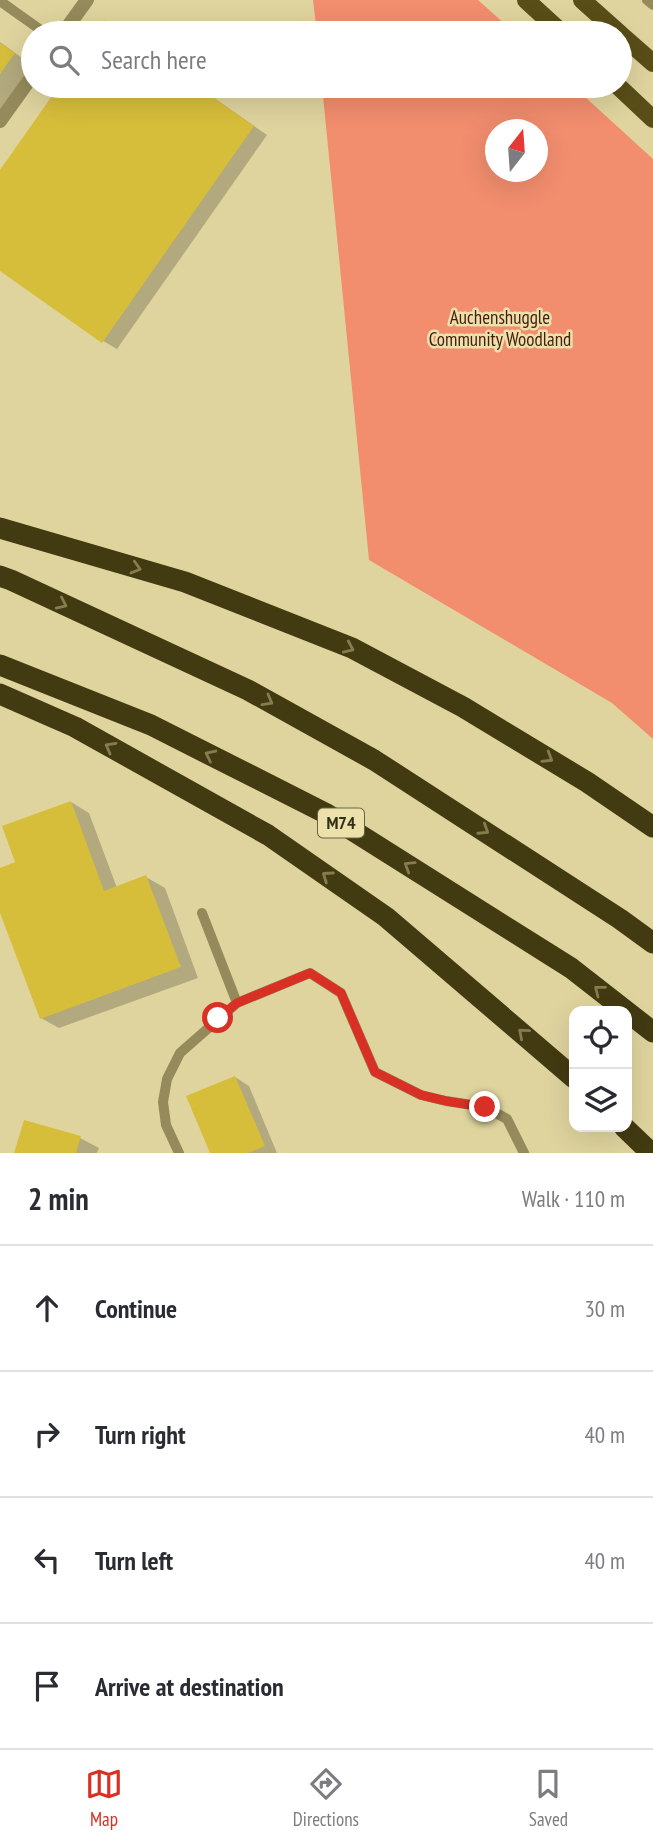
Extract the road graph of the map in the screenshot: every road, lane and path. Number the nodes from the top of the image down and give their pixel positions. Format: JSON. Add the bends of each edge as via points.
{"nodes":[{"id":1,"x":87,"y":0,"type":"edge"},
{"id":2,"x":526,"y":0,"type":"edge"},
{"id":3,"x":582,"y":0,"type":"edge"},
{"id":4,"x":647,"y":0,"type":"edge"},
{"id":5,"x":0,"y":1,"type":"edge"},
{"id":6,"x":653,"y":5,"type":"edge"},
{"id":7,"x":28,"y":21,"type":"edge"},
{"id":8,"x":72,"y":21,"type":"edge"},
{"id":9,"x":549,"y":21,"type":"edge"},
{"id":10,"x":605,"y":21,"type":"edge"},
{"id":11,"x":632,"y":45,"type":"edge"},
{"id":12,"x":653,"y":64,"type":"edge"},
{"id":13,"x":21,"y":92,"type":"edge"},
{"id":14,"x":631,"y":98,"type":"edge"},
{"id":15,"x":653,"y":119,"type":"edge"},
{"id":16,"x":0,"y":121,"type":"edge"},
{"id":17,"x":0,"y":528,"type":"edge"},
{"id":18,"x":0,"y":576,"type":"edge"},
{"id":19,"x":0,"y":665,"type":"edge"},
{"id":20,"x":0,"y":694,"type":"edge"},
{"id":21,"x":653,"y":827,"type":"edge"},
{"id":22,"x":202,"y":913,"type":"dead end"},
{"id":23,"x":653,"y":943,"type":"edge"},
{"id":24,"x":237,"y":1003,"type":"junction"},
{"id":25,"x":653,"y":1032,"type":"edge"},
{"id":26,"x":569,"y":1074,"type":"edge"},
{"id":27,"x":629,"y":1132,"type":"edge"},
{"id":28,"x":179,"y":1153,"type":"edge"},
{"id":29,"x":524,"y":1153,"type":"edge"},
{"id":30,"x":651,"y":1153,"type":"edge"}],
"edges":[{"from":1,"to":8,"type":"street"},
{"from":2,"to":9,"type":"main road"},
{"from":3,"to":10,"type":"main road"},
{"from":4,"to":6,"type":"lane"},
{"from":5,"to":7,"type":"lane"},
{"from":11,"to":12,"type":"main road"},
{"from":13,"to":16,"type":"street"},
{"from":14,"to":15,"type":"main road"},
{"from":17,"to":21,"type":"highway","one_way":true,"via":[[185,582],[352,648],[463,706]]},
{"from":18,"to":23,"type":"highway","one_way":true,"via":[[248,690],[374,760]]},
{"from":25,"to":19,"type":"highway","number":"M74","one_way":true,"via":[[571,968],[325,813],[151,725]]},
{"from":26,"to":20,"type":"highway","number":"M74","one_way":true,"via":[[386,916],[268,835],[75,727]]},
{"from":22,"to":24,"type":"lane"},
{"from":24,"to":28,"type":"lane","via":[[180,1053],[167,1079],[166,1125]]},
{"from":24,"to":29,"type":"lane","via":[[310,973],[341,993],[375,1072],[421,1095],[485,1107],[507,1119]]},
{"from":27,"to":30,"type":"highway"}]}
